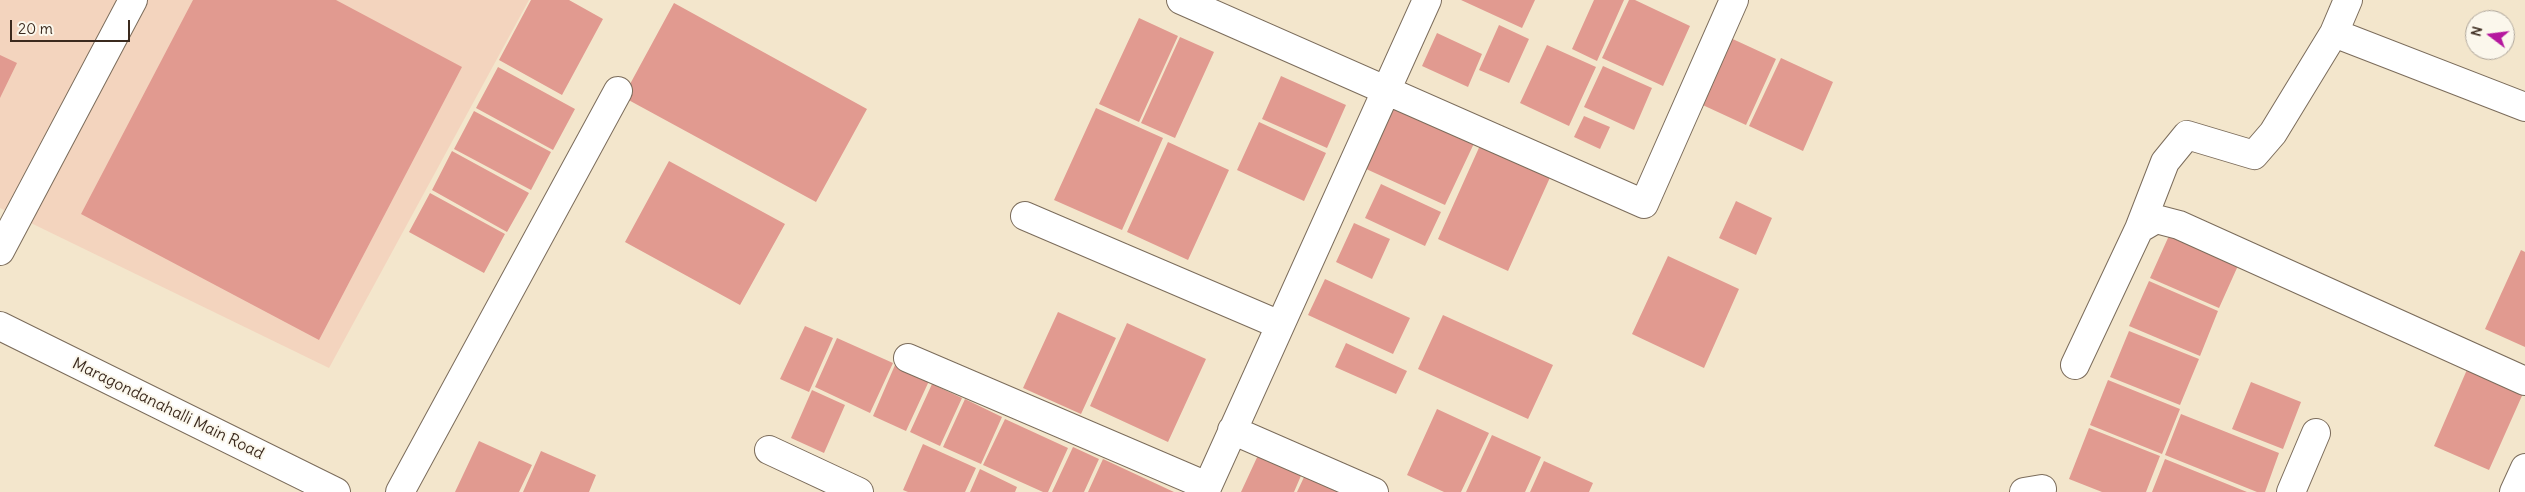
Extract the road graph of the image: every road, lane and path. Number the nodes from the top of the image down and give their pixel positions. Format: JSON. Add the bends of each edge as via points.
{"nodes":[{"id":1,"x":133,"y":0,"type":"edge"},
{"id":2,"x":1181,"y":0,"type":"edge"},
{"id":3,"x":1427,"y":0,"type":"edge"},
{"id":4,"x":1734,"y":0,"type":"edge"},
{"id":5,"x":2343,"y":2,"type":"edge"},
{"id":6,"x":2334,"y":33,"type":"junction"},
{"id":7,"x":1386,"y":90,"type":"junction"},
{"id":8,"x":618,"y":91,"type":"dead end"},
{"id":9,"x":2525,"y":107,"type":"edge"},
{"id":10,"x":1025,"y":216,"type":"dead end"},
{"id":11,"x":2139,"y":230,"type":"junction"},
{"id":12,"x":0,"y":251,"type":"edge"},
{"id":13,"x":1280,"y":325,"type":"junction"},
{"id":14,"x":0,"y":326,"type":"edge"},
{"id":15,"x":908,"y":358,"type":"dead end"},
{"id":16,"x":2075,"y":365,"type":"dead end"},
{"id":17,"x":2525,"y":381,"type":"edge"},
{"id":18,"x":1232,"y":430,"type":"junction"},
{"id":19,"x":2316,"y":433,"type":"dead end"},
{"id":20,"x":769,"y":450,"type":"dead end"},
{"id":21,"x":2525,"y":468,"type":"edge"},
{"id":22,"x":1206,"y":489,"type":"edge"},
{"id":23,"x":336,"y":492,"type":"edge"},
{"id":24,"x":400,"y":492,"type":"edge"},
{"id":25,"x":859,"y":492,"type":"edge"},
{"id":26,"x":1374,"y":492,"type":"edge"},
{"id":27,"x":2291,"y":492,"type":"edge"},
{"id":28,"x":2514,"y":492,"type":"edge"}],
"edges":[{"from":1,"to":12,"type":"street"},
{"from":2,"to":7,"type":"street"},
{"from":3,"to":7,"type":"street"},
{"from":4,"to":7,"type":"street","via":[[1644,204]]},
{"from":5,"to":6,"type":"street"},
{"from":6,"to":9,"type":"street"},
{"from":6,"to":11,"type":"street","via":[[2273,133],[2254,155],[2187,135],[2165,162]]},
{"from":7,"to":13,"type":"street"},
{"from":8,"to":24,"type":"street"},
{"from":10,"to":13,"type":"street"},
{"from":11,"to":16,"type":"street"},
{"from":11,"to":17,"type":"street","via":[[2156,219],[2178,225]]},
{"from":13,"to":18,"type":"street"},
{"from":14,"to":23,"type":"street","name":"Maragondanahalli Main Road"},
{"from":15,"to":22,"type":"street"},
{"from":18,"to":22,"type":"street"},
{"from":18,"to":26,"type":"street"},
{"from":19,"to":27,"type":"street"},
{"from":20,"to":25,"type":"street"},
{"from":21,"to":28,"type":"street"}]}
